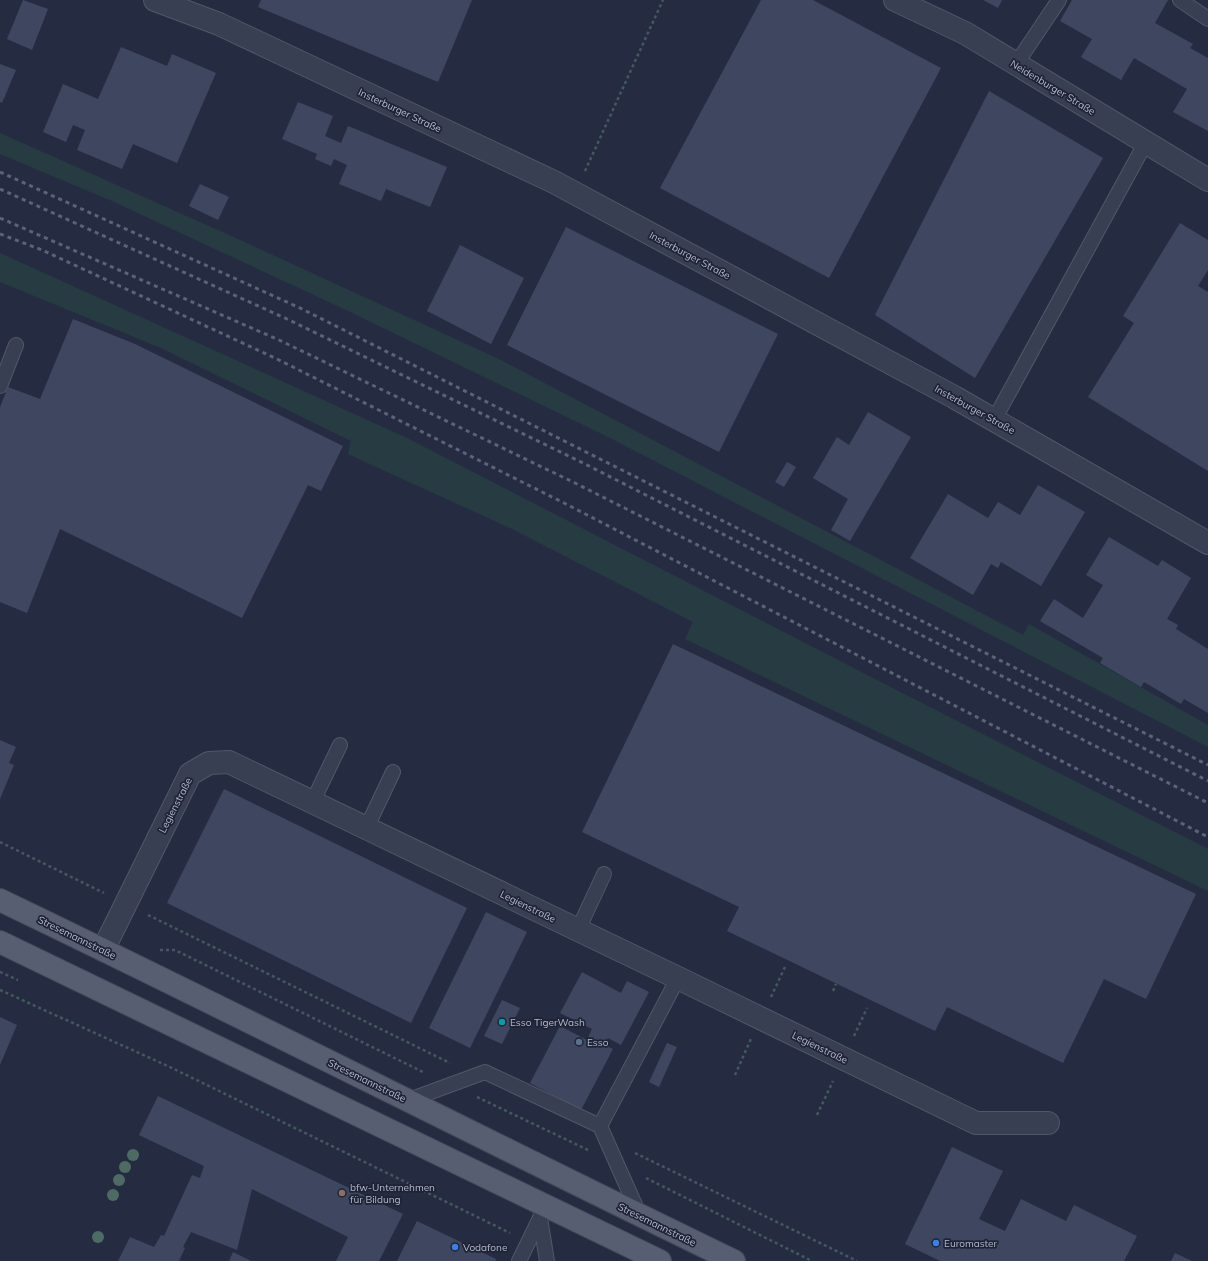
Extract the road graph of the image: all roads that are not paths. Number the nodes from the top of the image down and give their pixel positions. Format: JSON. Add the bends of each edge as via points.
{"nodes":[{"id":1,"x":155,"y":0,"type":"edge"},
{"id":2,"x":895,"y":0,"type":"edge"},
{"id":3,"x":1058,"y":0,"type":"edge"},
{"id":4,"x":1180,"y":0,"type":"edge"},
{"id":5,"x":1208,"y":19,"type":"edge"},
{"id":6,"x":1016,"y":64,"type":"junction"},
{"id":7,"x":1146,"y":142,"type":"junction"},
{"id":8,"x":1208,"y":180,"type":"edge"},
{"id":9,"x":16,"y":345,"type":"dead end"},
{"id":10,"x":0,"y":386,"type":"edge"},
{"id":11,"x":994,"y":420,"type":"junction"},
{"id":12,"x":1208,"y":543,"type":"edge"},
{"id":13,"x":340,"y":745,"type":"dead end"},
{"id":14,"x":393,"y":772,"type":"dead end"},
{"id":15,"x":312,"y":803,"type":"junction"},
{"id":16,"x":366,"y":829,"type":"junction"},
{"id":17,"x":604,"y":874,"type":"dead end"},
{"id":18,"x":0,"y":900,"type":"edge"},
{"id":19,"x":578,"y":930,"type":"junction"},
{"id":20,"x":0,"y":942,"type":"edge"},
{"id":21,"x":103,"y":950,"type":"junction"},
{"id":22,"x":678,"y":978,"type":"junction"},
{"id":23,"x":409,"y":1100,"type":"junction"},
{"id":24,"x":1048,"y":1123,"type":"dead end"},
{"id":25,"x":600,"y":1126,"type":"junction"},
{"id":26,"x":542,"y":1212,"type":"junction"},
{"id":27,"x":640,"y":1216,"type":"junction"},
{"id":28,"x":518,"y":1261,"type":"edge"},
{"id":29,"x":546,"y":1261,"type":"edge"},
{"id":30,"x":660,"y":1261,"type":"edge"},
{"id":31,"x":734,"y":1261,"type":"edge"}],
"edges":[{"from":1,"to":11,"type":"street","name":"Insterburger Straße","via":[[219,24],[575,193]]},
{"from":2,"to":6,"type":"street","name":"Neidenburger Straße","via":[[965,34]]},
{"from":3,"to":6,"type":"lane"},
{"from":4,"to":5,"type":"lane"},
{"from":6,"to":7,"type":"street","name":"Neidenburger Straße"},
{"from":7,"to":8,"type":"street","name":"Neidenburger Straße"},
{"from":7,"to":11,"type":"lane"},
{"from":9,"to":10,"type":"lane"},
{"from":11,"to":12,"type":"street","name":"Insterburger Straße"},
{"from":13,"to":15,"type":"lane"},
{"from":14,"to":16,"type":"lane"},
{"from":15,"to":16,"type":"street","name":"Legienstraße"},
{"from":15,"to":21,"type":"street","name":"Legienstraße","via":[[229,762],[209,763],[190,774]]},
{"from":16,"to":19,"type":"street","name":"Legienstraße"},
{"from":17,"to":19,"type":"lane"},
{"from":18,"to":21,"type":"main road","name":"Stresemannstraße"},
{"from":19,"to":22,"type":"street","name":"Legienstraße"},
{"from":20,"to":26,"type":"main road"},
{"from":21,"to":23,"type":"main road","name":"Stresemannstraße"},
{"from":22,"to":24,"type":"street","name":"Legienstraße","via":[[976,1123]]},
{"from":22,"to":25,"type":"lane"},
{"from":23,"to":25,"type":"lane","via":[[480,1074]]},
{"from":23,"to":27,"type":"main road","name":"Stresemannstraße"},
{"from":25,"to":27,"type":"lane"},
{"from":26,"to":28,"type":"lane"},
{"from":26,"to":29,"type":"lane"},
{"from":26,"to":30,"type":"main road"},
{"from":27,"to":31,"type":"main road","name":"Stresemannstraße"}]}
